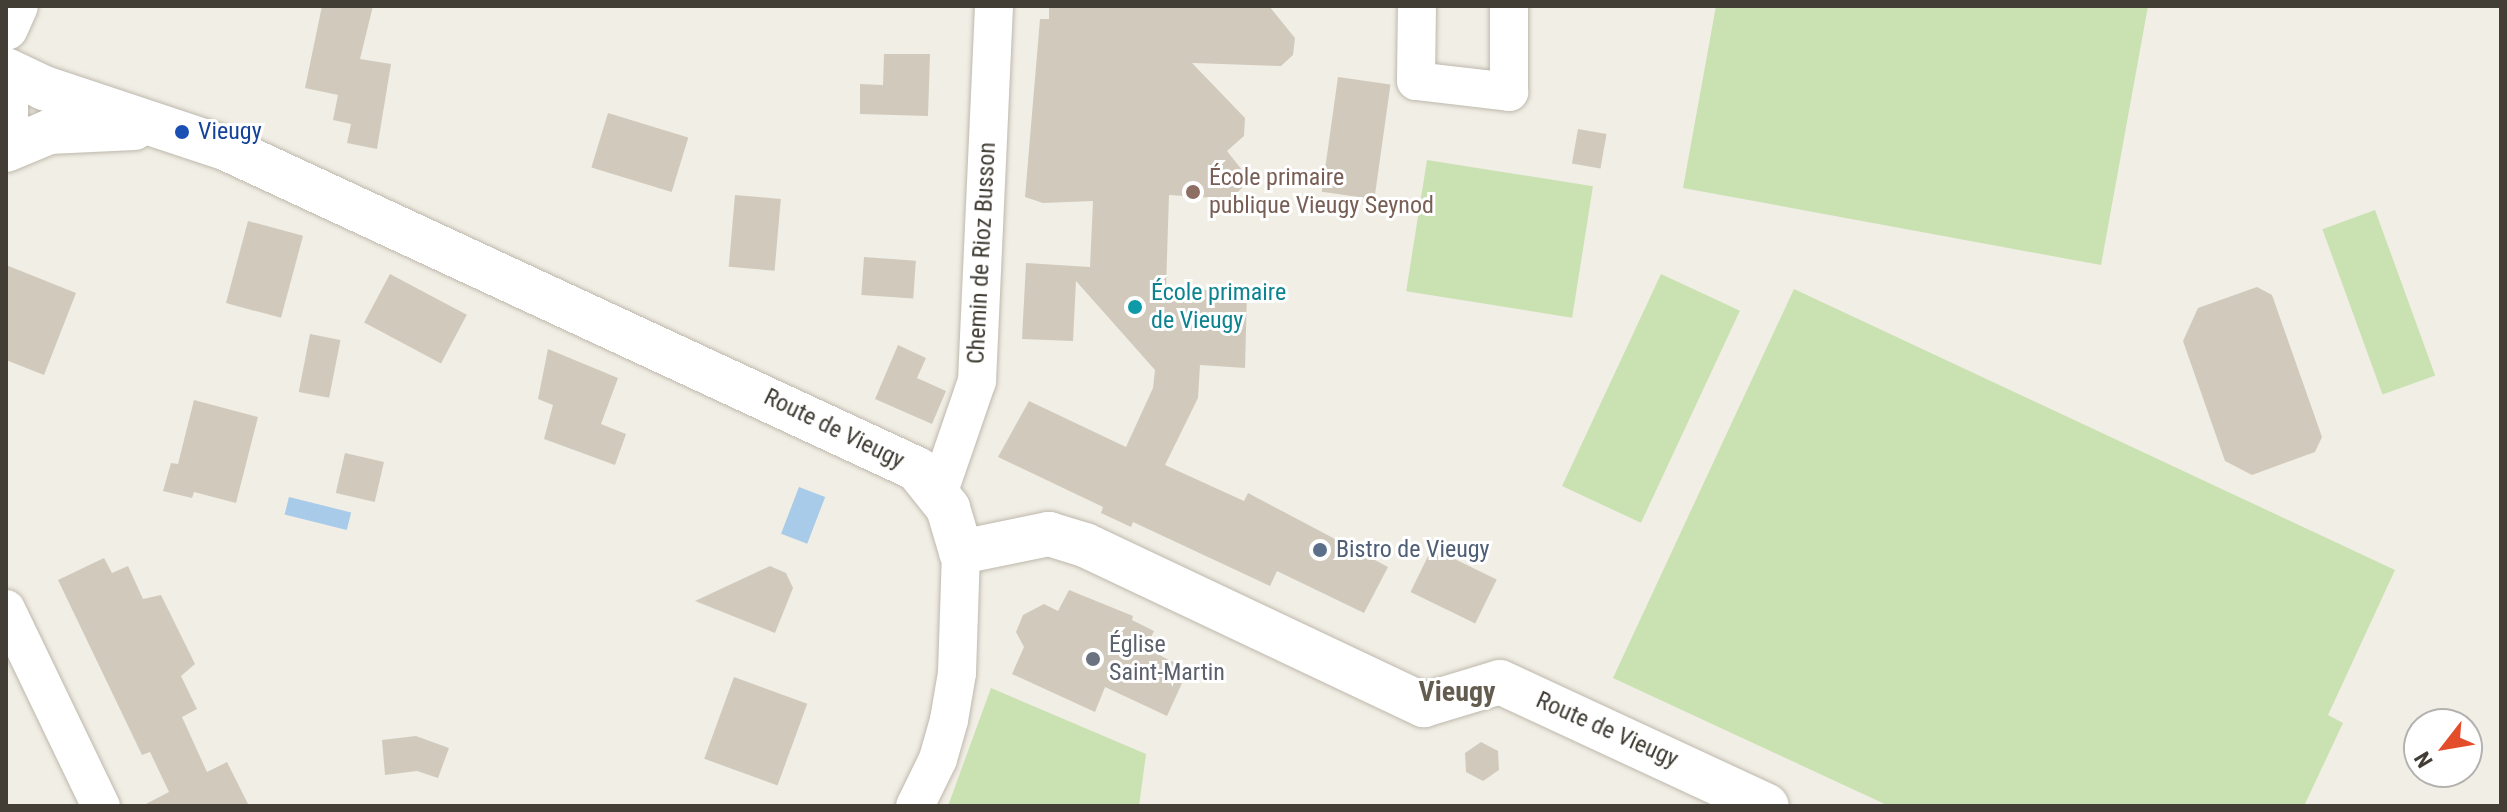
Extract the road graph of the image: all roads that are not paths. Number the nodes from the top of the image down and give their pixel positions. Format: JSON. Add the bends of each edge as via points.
{"nodes":[{"id":1,"x":16,"y":6,"type":"edge"},
{"id":2,"x":994,"y":6,"type":"edge"},
{"id":3,"x":1417,"y":6,"type":"edge"},
{"id":4,"x":1509,"y":6,"type":"edge"},
{"id":5,"x":6,"y":28,"type":"edge"},
{"id":6,"x":6,"y":70,"type":"edge"},
{"id":7,"x":6,"y":80,"type":"edge"},
{"id":8,"x":168,"y":129,"type":"junction"},
{"id":9,"x":6,"y":130,"type":"edge"},
{"id":10,"x":6,"y":150,"type":"edge"},
{"id":11,"x":938,"y":494,"type":"junction"},
{"id":12,"x":961,"y":552,"type":"junction"},
{"id":13,"x":6,"y":609,"type":"edge"},
{"id":14,"x":101,"y":806,"type":"edge"},
{"id":15,"x":915,"y":806,"type":"edge"},
{"id":16,"x":1767,"y":806,"type":"edge"}],
"edges":[{"from":1,"to":5,"type":"street"},
{"from":2,"to":11,"type":"street","name":"Chemin de Rioz Busson","via":[[977,381]]},
{"from":3,"to":4,"type":"street","via":[[1416,81],[1509,92]]},
{"from":6,"to":8,"type":"street","name":"Route de Vieugy"},
{"from":7,"to":9,"type":"street"},
{"from":8,"to":10,"type":"street","name":"Route de Vieugy","via":[[81,127],[49,132]]},
{"from":8,"to":11,"type":"street","name":"Route de Vieugy","via":[[227,149],[767,397],[917,469]]},
{"from":11,"to":12,"type":"street","name":"Route de Vieugy"},
{"from":12,"to":15,"type":"street","via":[[957,673],[949,720],[938,759]]},
{"from":12,"to":16,"type":"street","name":"Route de Vieugy","via":[[1049,534],[1085,545],[1424,705],[1500,682]]},
{"from":13,"to":14,"type":"street"}]}
